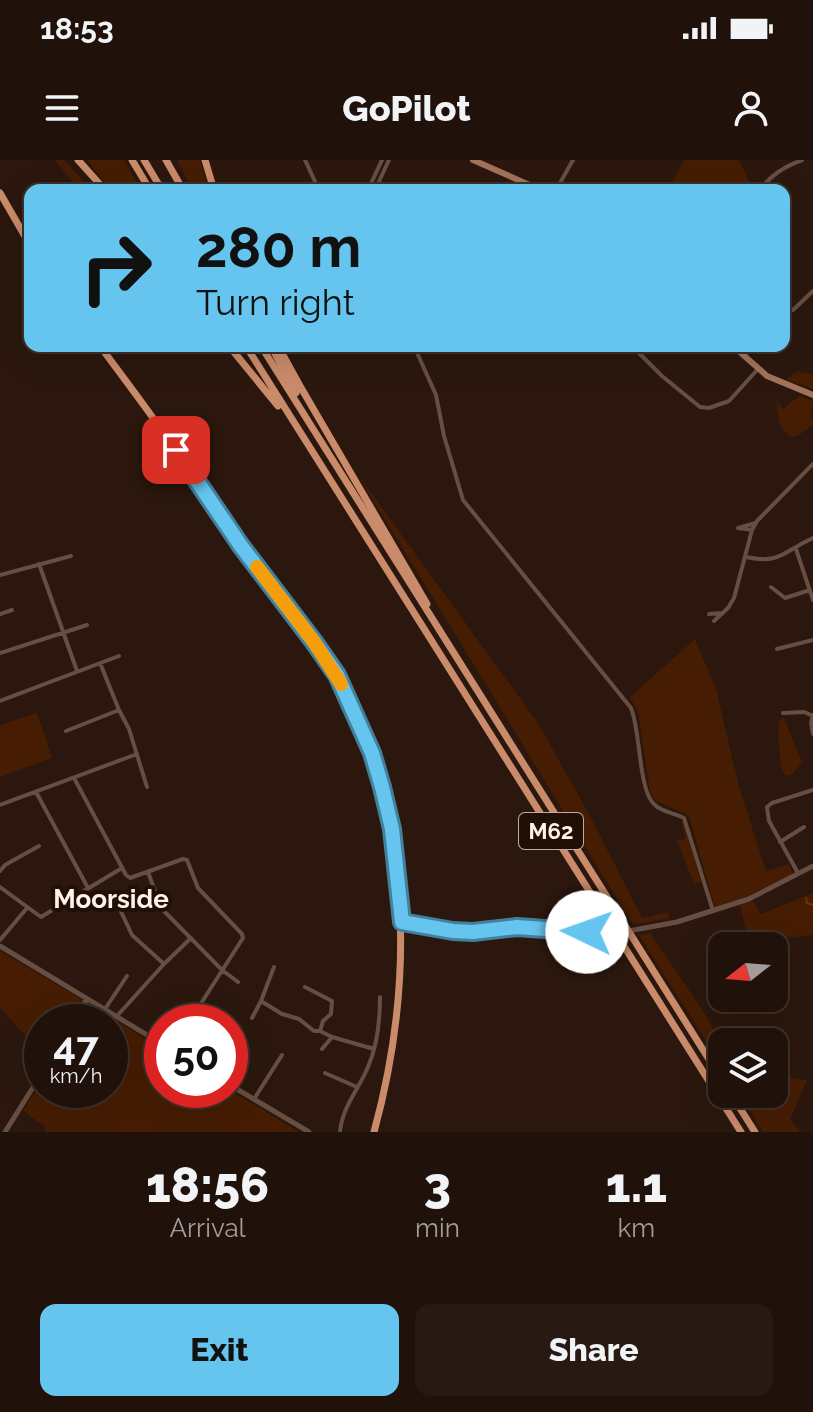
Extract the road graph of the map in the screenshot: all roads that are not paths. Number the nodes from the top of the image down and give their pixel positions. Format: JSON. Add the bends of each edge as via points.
{"nodes":[{"id":1,"x":80,"y":160,"type":"edge"},
{"id":2,"x":132,"y":160,"type":"edge"},
{"id":3,"x":144,"y":160,"type":"edge"},
{"id":4,"x":166,"y":160,"type":"edge"},
{"id":5,"x":205,"y":160,"type":"edge"},
{"id":6,"x":305,"y":160,"type":"edge"},
{"id":7,"x":382,"y":160,"type":"edge"},
{"id":8,"x":473,"y":160,"type":"edge"},
{"id":9,"x":573,"y":160,"type":"edge"},
{"id":10,"x":802,"y":160,"type":"edge"},
{"id":11,"x":387,"y":163,"type":"edge"},
{"id":12,"x":377,"y":171,"type":"junction"},
{"id":13,"x":100,"y":184,"type":"edge"},
{"id":14,"x":146,"y":184,"type":"edge"},
{"id":15,"x":158,"y":184,"type":"edge"},
{"id":16,"x":180,"y":184,"type":"edge"},
{"id":17,"x":212,"y":184,"type":"edge"},
{"id":18,"x":316,"y":184,"type":"edge"},
{"id":19,"x":371,"y":184,"type":"edge"},
{"id":20,"x":378,"y":184,"type":"edge"},
{"id":21,"x":521,"y":184,"type":"edge"},
{"id":22,"x":559,"y":184,"type":"edge"},
{"id":23,"x":764,"y":184,"type":"edge"},
{"id":24,"x":1,"y":194,"type":"edge"},
{"id":25,"x":24,"y":234,"type":"edge"},
{"id":26,"x":813,"y":291,"type":"edge"},
{"id":27,"x":790,"y":310,"type":"edge"},
{"id":28,"x":104,"y":352,"type":"edge"},
{"id":29,"x":234,"y":352,"type":"edge"},
{"id":30,"x":250,"y":352,"type":"edge"},
{"id":31,"x":265,"y":352,"type":"edge"},
{"id":32,"x":274,"y":352,"type":"edge"},
{"id":33,"x":281,"y":352,"type":"edge"},
{"id":34,"x":417,"y":352,"type":"edge"},
{"id":35,"x":638,"y":352,"type":"edge"},
{"id":36,"x":740,"y":352,"type":"edge"},
{"id":37,"x":758,"y":369,"type":"junction"},
{"id":38,"x":813,"y":395,"type":"edge"},
{"id":39,"x":296,"y":428,"type":"junction"},
{"id":40,"x":326,"y":447,"type":"junction"},
{"id":41,"x":813,"y":464,"type":"edge"},
{"id":42,"x":756,"y":523,"type":"junction"},
{"id":43,"x":752,"y":530,"type":"junction"},
{"id":44,"x":813,"y":538,"type":"edge"},
{"id":45,"x":796,"y":548,"type":"junction"},
{"id":46,"x":71,"y":556,"type":"dead end"},
{"id":47,"x":746,"y":557,"type":"junction"},
{"id":48,"x":39,"y":564,"type":"junction"},
{"id":49,"x":0,"y":575,"type":"edge"},
{"id":50,"x":771,"y":587,"type":"dead end"},
{"id":51,"x":810,"y":590,"type":"junction"},
{"id":52,"x":813,"y":600,"type":"edge"},
{"id":53,"x":12,"y":610,"type":"dead end"},
{"id":54,"x":722,"y":613,"type":"junction"},
{"id":55,"x":0,"y":614,"type":"edge"},
{"id":56,"x":709,"y":614,"type":"dead end"},
{"id":57,"x":714,"y":621,"type":"dead end"},
{"id":58,"x":87,"y":625,"type":"dead end"},
{"id":59,"x":63,"y":632,"type":"junction"},
{"id":60,"x":813,"y":640,"type":"edge"},
{"id":61,"x":446,"y":641,"type":"junction"},
{"id":62,"x":777,"y":649,"type":"dead end"},
{"id":63,"x":0,"y":653,"type":"edge"},
{"id":64,"x":119,"y":656,"type":"dead end"},
{"id":65,"x":100,"y":663,"type":"junction"},
{"id":66,"x":77,"y":671,"type":"junction"},
{"id":67,"x":0,"y":701,"type":"edge"},
{"id":68,"x":119,"y":710,"type":"junction"},
{"id":69,"x":783,"y":713,"type":"dead end"},
{"id":70,"x":813,"y":716,"type":"edge"},
{"id":71,"x":66,"y":731,"type":"dead end"},
{"id":72,"x":813,"y":734,"type":"edge"},
{"id":73,"x":137,"y":754,"type":"junction"},
{"id":74,"x":74,"y":778,"type":"junction"},
{"id":75,"x":147,"y":787,"type":"dead end"},
{"id":76,"x":813,"y":790,"type":"edge"},
{"id":77,"x":36,"y":792,"type":"junction"},
{"id":78,"x":0,"y":805,"type":"edge"},
{"id":79,"x":804,"y":827,"type":"dead end"},
{"id":80,"x":780,"y":842,"type":"junction"},
{"id":81,"x":39,"y":846,"type":"dead end"},
{"id":82,"x":813,"y":866,"type":"edge"},
{"id":83,"x":122,"y":868,"type":"junction"},
{"id":84,"x":0,"y":871,"type":"edge"},
{"id":85,"x":148,"y":872,"type":"junction"},
{"id":86,"x":798,"y":873,"type":"junction"},
{"id":87,"x":0,"y":887,"type":"edge"},
{"id":88,"x":88,"y":888,"type":"junction"},
{"id":89,"x":116,"y":901,"type":"dead end"},
{"id":90,"x":27,"y":908,"type":"junction"},
{"id":91,"x":713,"y":911,"type":"junction"},
{"id":92,"x":402,"y":922,"type":"junction"},
{"id":93,"x":191,"y":938,"type":"junction"},
{"id":94,"x":0,"y":940,"type":"edge"},
{"id":95,"x":0,"y":946,"type":"edge"},
{"id":96,"x":164,"y":964,"type":"junction"},
{"id":97,"x":274,"y":967,"type":"dead end"},
{"id":98,"x":222,"y":970,"type":"junction"},
{"id":99,"x":127,"y":976,"type":"dead end"},
{"id":100,"x":238,"y":982,"type":"dead end"},
{"id":101,"x":305,"y":987,"type":"dead end"},
{"id":102,"x":380,"y":997,"type":"dead end"},
{"id":103,"x":87,"y":999,"type":"junction"},
{"id":104,"x":261,"y":1001,"type":"junction"},
{"id":105,"x":84,"y":1004,"type":"edge"},
{"id":106,"x":96,"y":1004,"type":"edge"},
{"id":107,"x":108,"y":1004,"type":"edge"},
{"id":108,"x":128,"y":1004,"type":"edge"},
{"id":109,"x":201,"y":1004,"type":"edge"},
{"id":110,"x":252,"y":1018,"type":"dead end"},
{"id":111,"x":320,"y":1031,"type":"junction"},
{"id":112,"x":332,"y":1037,"type":"junction"},
{"id":113,"x":322,"y":1049,"type":"dead end"},
{"id":114,"x":374,"y":1049,"type":"junction"},
{"id":115,"x":282,"y":1055,"type":"dead end"},
{"id":116,"x":708,"y":1058,"type":"edge"},
{"id":117,"x":325,"y":1073,"type":"dead end"},
{"id":118,"x":357,"y":1087,"type":"junction"},
{"id":119,"x":248,"y":1096,"type":"edge"},
{"id":120,"x":254,"y":1099,"type":"junction"},
{"id":121,"x":24,"y":1102,"type":"edge"},
{"id":122,"x":740,"y":1108,"type":"edge"},
{"id":123,"x":5,"y":1132,"type":"edge"},
{"id":124,"x":309,"y":1132,"type":"edge"},
{"id":125,"x":340,"y":1132,"type":"edge"},
{"id":126,"x":374,"y":1132,"type":"edge"},
{"id":127,"x":741,"y":1132,"type":"edge"},
{"id":128,"x":755,"y":1132,"type":"edge"}],
"edges":[{"from":1,"to":13,"type":"highway"},
{"from":2,"to":14,"type":"highway"},
{"from":3,"to":15,"type":"highway"},
{"from":4,"to":16,"type":"highway"},
{"from":5,"to":17,"type":"highway"},
{"from":6,"to":18,"type":"street"},
{"from":7,"to":12,"type":"street"},
{"from":8,"to":21,"type":"main road"},
{"from":9,"to":22,"type":"street"},
{"from":10,"to":23,"type":"street","via":[[783,167]]},
{"from":11,"to":12,"type":"street"},
{"from":11,"to":20,"type":"street"},
{"from":12,"to":19,"type":"street"},
{"from":24,"to":25,"type":"highway"},
{"from":26,"to":27,"type":"street"},
{"from":28,"to":92,"type":"highway","via":[[337,675],[382,787]]},
{"from":29,"to":39,"type":"highway"},
{"from":30,"to":39,"type":"highway","number":"M62"},
{"from":31,"to":40,"type":"highway","number":"M62"},
{"from":32,"to":40,"type":"highway"},
{"from":33,"to":61,"type":"highway","number":"M62"},
{"from":34,"to":91,"type":"street","via":[[436,395],[463,500],[631,708],[647,793],[653,804],[684,818]]},
{"from":35,"to":37,"type":"street","via":[[700,407],[729,401]]},
{"from":36,"to":37,"type":"main road"},
{"from":37,"to":38,"type":"main road"},
{"from":39,"to":127,"type":"highway","number":"M62"},
{"from":40,"to":61,"type":"highway","number":"M62"},
{"from":41,"to":42,"type":"street"},
{"from":42,"to":43,"type":"street"},
{"from":42,"to":43,"type":"street","via":[[738,528]]},
{"from":43,"to":47,"type":"street"},
{"from":44,"to":45,"type":"street"},
{"from":45,"to":47,"type":"street","via":[[773,559]]},
{"from":45,"to":51,"type":"street"},
{"from":46,"to":48,"type":"street"},
{"from":47,"to":54,"type":"street","via":[[734,598]]},
{"from":48,"to":49,"type":"street"},
{"from":48,"to":59,"type":"street"},
{"from":50,"to":51,"type":"street","via":[[785,598]]},
{"from":51,"to":52,"type":"street"},
{"from":53,"to":55,"type":"street"},
{"from":54,"to":56,"type":"street"},
{"from":54,"to":57,"type":"street"},
{"from":58,"to":59,"type":"street"},
{"from":59,"to":63,"type":"street"},
{"from":59,"to":66,"type":"street"},
{"from":60,"to":62,"type":"street"},
{"from":61,"to":116,"type":"highway","number":"M62"},
{"from":64,"to":65,"type":"street"},
{"from":65,"to":66,"type":"street"},
{"from":65,"to":68,"type":"street"},
{"from":66,"to":67,"type":"street"},
{"from":68,"to":71,"type":"street"},
{"from":68,"to":73,"type":"street"},
{"from":69,"to":70,"type":"street"},
{"from":70,"to":72,"type":"street"},
{"from":73,"to":74,"type":"street"},
{"from":73,"to":75,"type":"street"},
{"from":74,"to":77,"type":"street"},
{"from":74,"to":83,"type":"street"},
{"from":76,"to":80,"type":"street","via":[[767,807]]},
{"from":77,"to":78,"type":"street"},
{"from":77,"to":88,"type":"street"},
{"from":79,"to":80,"type":"street"},
{"from":80,"to":86,"type":"street"},
{"from":81,"to":84,"type":"street"},
{"from":82,"to":86,"type":"main road"},
{"from":83,"to":85,"type":"street","via":[[130,878]]},
{"from":83,"to":88,"type":"street"},
{"from":85,"to":93,"type":"street","via":[[161,908]]},
{"from":85,"to":98,"type":"street","via":[[187,860],[198,888],[242,934]]},
{"from":86,"to":91,"type":"main road"},
{"from":87,"to":90,"type":"street"},
{"from":88,"to":90,"type":"street","via":[[41,917]]},
{"from":89,"to":96,"type":"street","via":[[132,935]]},
{"from":90,"to":94,"type":"street"},
{"from":91,"to":92,"type":"main road","via":[[623,932],[517,927],[473,932]]},
{"from":92,"to":126,"type":"highway","via":[[396,1019]]},
{"from":93,"to":96,"type":"street"},
{"from":93,"to":98,"type":"street"},
{"from":95,"to":103,"type":"main road"},
{"from":96,"to":108,"type":"street"},
{"from":97,"to":104,"type":"street"},
{"from":98,"to":100,"type":"street"},
{"from":98,"to":109,"type":"street"},
{"from":99,"to":107,"type":"street"},
{"from":101,"to":111,"type":"street","via":[[335,1000]]},
{"from":102,"to":114,"type":"street"},
{"from":103,"to":105,"type":"main road"},
{"from":103,"to":106,"type":"main road"},
{"from":104,"to":110,"type":"street"},
{"from":104,"to":111,"type":"street"},
{"from":111,"to":112,"type":"street"},
{"from":112,"to":113,"type":"street"},
{"from":112,"to":114,"type":"street"},
{"from":114,"to":118,"type":"street"},
{"from":115,"to":120,"type":"street"},
{"from":117,"to":118,"type":"street"},
{"from":118,"to":125,"type":"street"},
{"from":119,"to":120,"type":"main road"},
{"from":120,"to":124,"type":"main road"},
{"from":121,"to":123,"type":"main road"},
{"from":122,"to":128,"type":"highway"}]}
